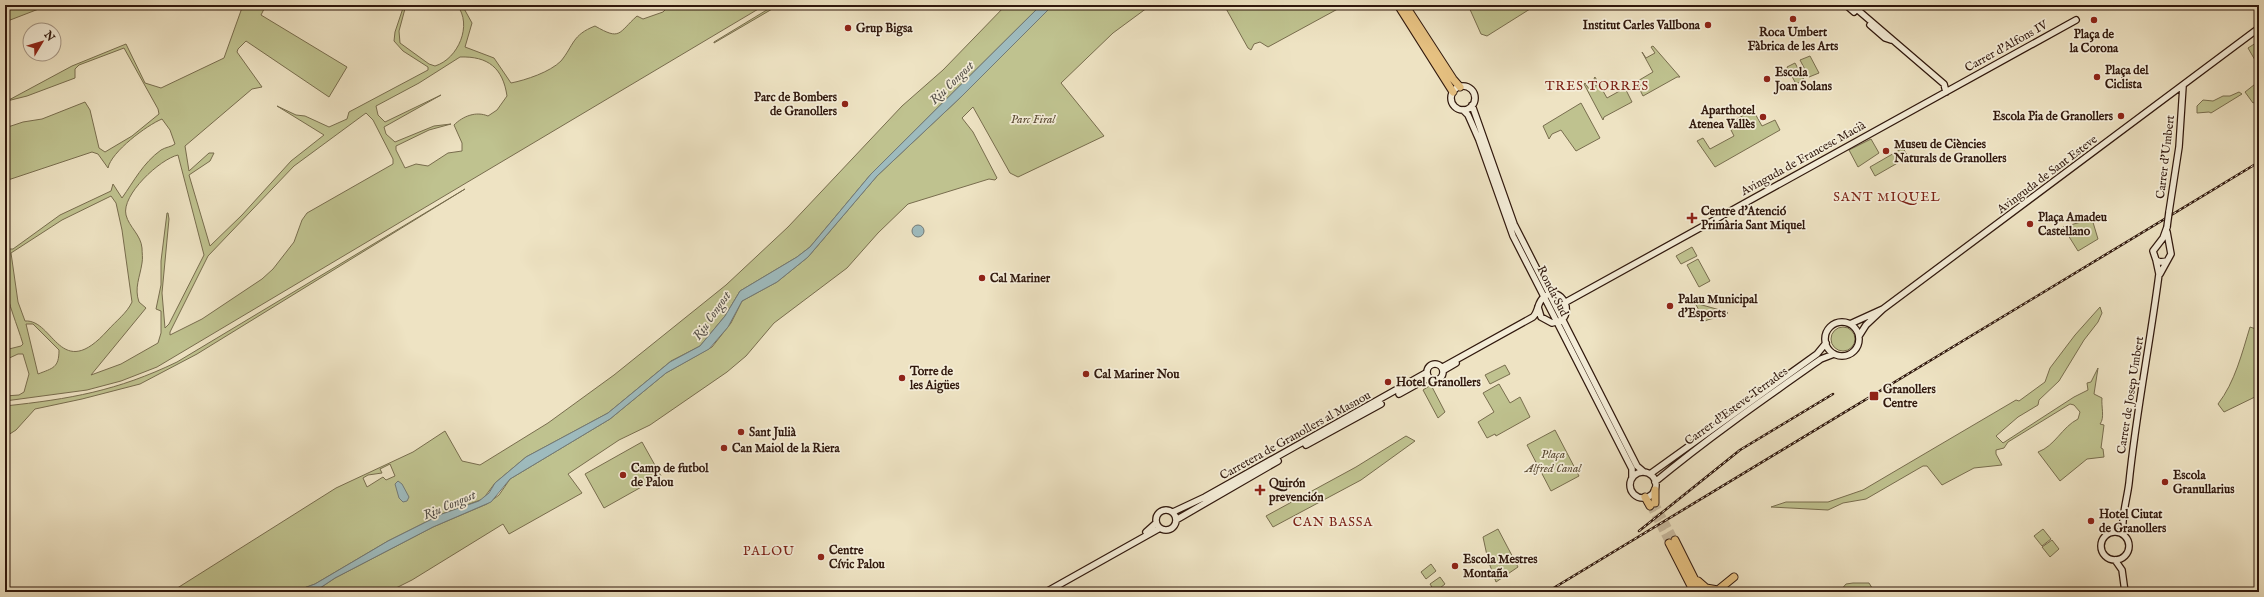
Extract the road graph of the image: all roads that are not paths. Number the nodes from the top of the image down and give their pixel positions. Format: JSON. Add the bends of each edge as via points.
{"nodes":[{"id":1,"x":1398,"y":5,"type":"edge"},
{"id":2,"x":1405,"y":5,"type":"edge"},
{"id":3,"x":1846,"y":5,"type":"edge"},
{"id":4,"x":1852,"y":5,"type":"edge"},
{"id":5,"x":2076,"y":20,"type":"dead end"},
{"id":6,"x":2259,"y":28,"type":"edge"},
{"id":7,"x":1891,"y":40,"type":"junction"},
{"id":8,"x":2183,"y":86,"type":"junction"},
{"id":9,"x":1460,"y":87,"type":"junction"},
{"id":10,"x":1453,"y":92,"type":"junction"},
{"id":11,"x":1946,"y":92,"type":"junction"},
{"id":12,"x":1472,"y":105,"type":"junction"},
{"id":13,"x":1463,"y":110,"type":"junction"},
{"id":14,"x":2167,"y":229,"type":"junction"},
{"id":15,"x":2160,"y":243,"type":"junction"},
{"id":16,"x":2169,"y":246,"type":"junction"},
{"id":17,"x":2156,"y":260,"type":"junction"},
{"id":18,"x":2167,"y":261,"type":"junction"},
{"id":19,"x":2160,"y":274,"type":"junction"},
{"id":20,"x":1546,"y":296,"type":"junction"},
{"id":21,"x":1566,"y":302,"type":"junction"},
{"id":22,"x":1538,"y":307,"type":"junction"},
{"id":23,"x":1884,"y":309,"type":"junction"},
{"id":24,"x":1541,"y":317,"type":"junction"},
{"id":25,"x":1559,"y":321,"type":"junction"},
{"id":26,"x":1850,"y":324,"type":"junction"},
{"id":27,"x":1859,"y":336,"type":"junction"},
{"id":28,"x":1826,"y":343,"type":"junction"},
{"id":29,"x":1834,"y":354,"type":"junction"},
{"id":30,"x":1444,"y":368,"type":"junction"},
{"id":31,"x":1427,"y":376,"type":"junction"},
{"id":32,"x":1644,"y":472,"type":"junction"},
{"id":33,"x":1650,"y":474,"type":"junction"},
{"id":34,"x":1632,"y":478,"type":"junction"},
{"id":35,"x":1655,"y":482,"type":"junction"},
{"id":36,"x":1654,"y":490,"type":"junction"},
{"id":37,"x":1645,"y":498,"type":"junction"},
{"id":38,"x":1173,"y":512,"type":"junction"},
{"id":39,"x":2122,"y":518,"type":"junction"},
{"id":40,"x":1176,"y":520,"type":"junction"},
{"id":41,"x":1158,"y":526,"type":"junction"},
{"id":42,"x":2113,"y":531,"type":"junction"},
{"id":43,"x":2123,"y":534,"type":"junction"},
{"id":44,"x":2125,"y":556,"type":"junction"},
{"id":45,"x":2115,"y":560,"type":"junction"},
{"id":46,"x":2122,"y":570,"type":"junction"},
{"id":47,"x":1693,"y":575,"type":"junction"},
{"id":48,"x":1734,"y":577,"type":"dead end"},
{"id":49,"x":1046,"y":592,"type":"edge"},
{"id":50,"x":1694,"y":592,"type":"edge"},
{"id":51,"x":1701,"y":592,"type":"edge"},
{"id":52,"x":2125,"y":592,"type":"edge"}],
"edges":[{"from":1,"to":10,"type":"highway"},
{"from":2,"to":9,"type":"highway"},
{"from":3,"to":7,"type":"street"},
{"from":4,"to":7,"type":"street"},
{"from":5,"to":11,"type":"street","name":"Carrer d'Alfons IV"},
{"from":6,"to":8,"type":"street","name":"Avinguda de Sant Esteve"},
{"from":7,"to":11,"type":"street","via":[[1944,84]]},
{"from":8,"to":14,"type":"street","name":"Carrer d'Umbert","bridge":true,"via":[[2179,147]]},
{"from":8,"to":23,"type":"street","name":"Avinguda de Sant Esteve"},
{"from":9,"to":10,"type":"street"},
{"from":9,"to":12,"type":"street","via":[[1466,87],[1472,92]]},
{"from":10,"to":13,"type":"street","via":[[1453,104]]},
{"from":11,"to":21,"type":"street","name":"Avinguda de Francesc Macià"},
{"from":12,"to":13,"type":"street"},
{"from":12,"to":20,"type":"street","name":"Ronda Sud","via":[[1514,224]]},
{"from":13,"to":20,"type":"street","name":"Ronda Sud","via":[[1468,115],[1479,140],[1513,236]]},
{"from":14,"to":15,"type":"street"},
{"from":14,"to":16,"type":"street"},
{"from":15,"to":16,"type":"street"},
{"from":15,"to":17,"type":"street","via":[[2153,251]]},
{"from":16,"to":18,"type":"street","via":[[2171,254]]},
{"from":17,"to":18,"type":"street"},
{"from":17,"to":19,"type":"street"},
{"from":18,"to":19,"type":"street"},
{"from":19,"to":39,"type":"street","name":"Carrer de Josep Umbert","via":[[2139,404],[2128,498]]},
{"from":20,"to":21,"type":"street","via":[[1560,296]]},
{"from":20,"to":22,"type":"street"},
{"from":20,"to":25,"type":"street","name":"Ronda Sud"},
{"from":21,"to":25,"type":"street","via":[[1567,311]]},
{"from":22,"to":24,"type":"street"},
{"from":22,"to":30,"type":"street","via":[[1533,316]]},
{"from":23,"to":26,"type":"street","name":"Avinguda de Sant Esteve","via":[[1877,310],[1862,321]]},
{"from":23,"to":27,"type":"street","name":"Avinguda de Sant Esteve","via":[[1866,325]]},
{"from":24,"to":25,"type":"street","via":[[1548,322]]},
{"from":24,"to":30,"type":"street"},
{"from":25,"to":32,"type":"street","name":"Ronda Sud","via":[[1637,466]]},
{"from":25,"to":34,"type":"street","name":"Ronda Sud","via":[[1632,469]]},
{"from":26,"to":27,"type":"street"},
{"from":26,"to":28,"type":"street","via":[[1840,323],[1831,327],[1826,334]]},
{"from":27,"to":29,"type":"street","via":[[1858,345],[1852,353],[1843,356]]},
{"from":28,"to":29,"type":"street"},
{"from":28,"to":33,"type":"street","name":"Carrer d'Esteve Terrades","via":[[1818,354]]},
{"from":29,"to":35,"type":"street","name":"Carrer d'Esteve Terrades","via":[[1819,360],[1744,413]]},
{"from":30,"to":31,"type":"street","via":[[1434,364]]},
{"from":30,"to":31,"type":"street","via":[[1443,375],[1437,380]]},
{"from":31,"to":38,"type":"street","name":"Carretera de Granollers al Masnou"},
{"from":31,"to":40,"type":"street","name":"Carretera de Granollers al Masnou"},
{"from":32,"to":33,"type":"street"},
{"from":32,"to":34,"type":"street"},
{"from":33,"to":35,"type":"street"},
{"from":34,"to":37,"type":"street","via":[[1631,490],[1637,496]]},
{"from":35,"to":36,"type":"street"},
{"from":36,"to":37,"type":"street"},
{"from":36,"to":37,"type":"highway","via":[[1652,504]]},
{"from":38,"to":40,"type":"street"},
{"from":38,"to":41,"type":"street","via":[[1161,511],[1156,517]]},
{"from":39,"to":42,"type":"street"},
{"from":39,"to":43,"type":"street"},
{"from":40,"to":41,"type":"street","via":[[1170,529]]},
{"from":41,"to":49,"type":"street"},
{"from":42,"to":43,"type":"street"},
{"from":42,"to":45,"type":"street","via":[[2105,535],[2100,548],[2104,556]]},
{"from":43,"to":44,"type":"street","via":[[2129,546]]},
{"from":44,"to":45,"type":"street"},
{"from":44,"to":46,"type":"street"},
{"from":45,"to":46,"type":"street"},
{"from":46,"to":52,"type":"street"},
{"from":47,"to":48,"type":"highway","via":[[1706,588],[1715,590],[1722,588]]},
{"from":47,"to":50,"type":"highway","via":[[1672,541]]},
{"from":47,"to":51,"type":"highway"}]}
